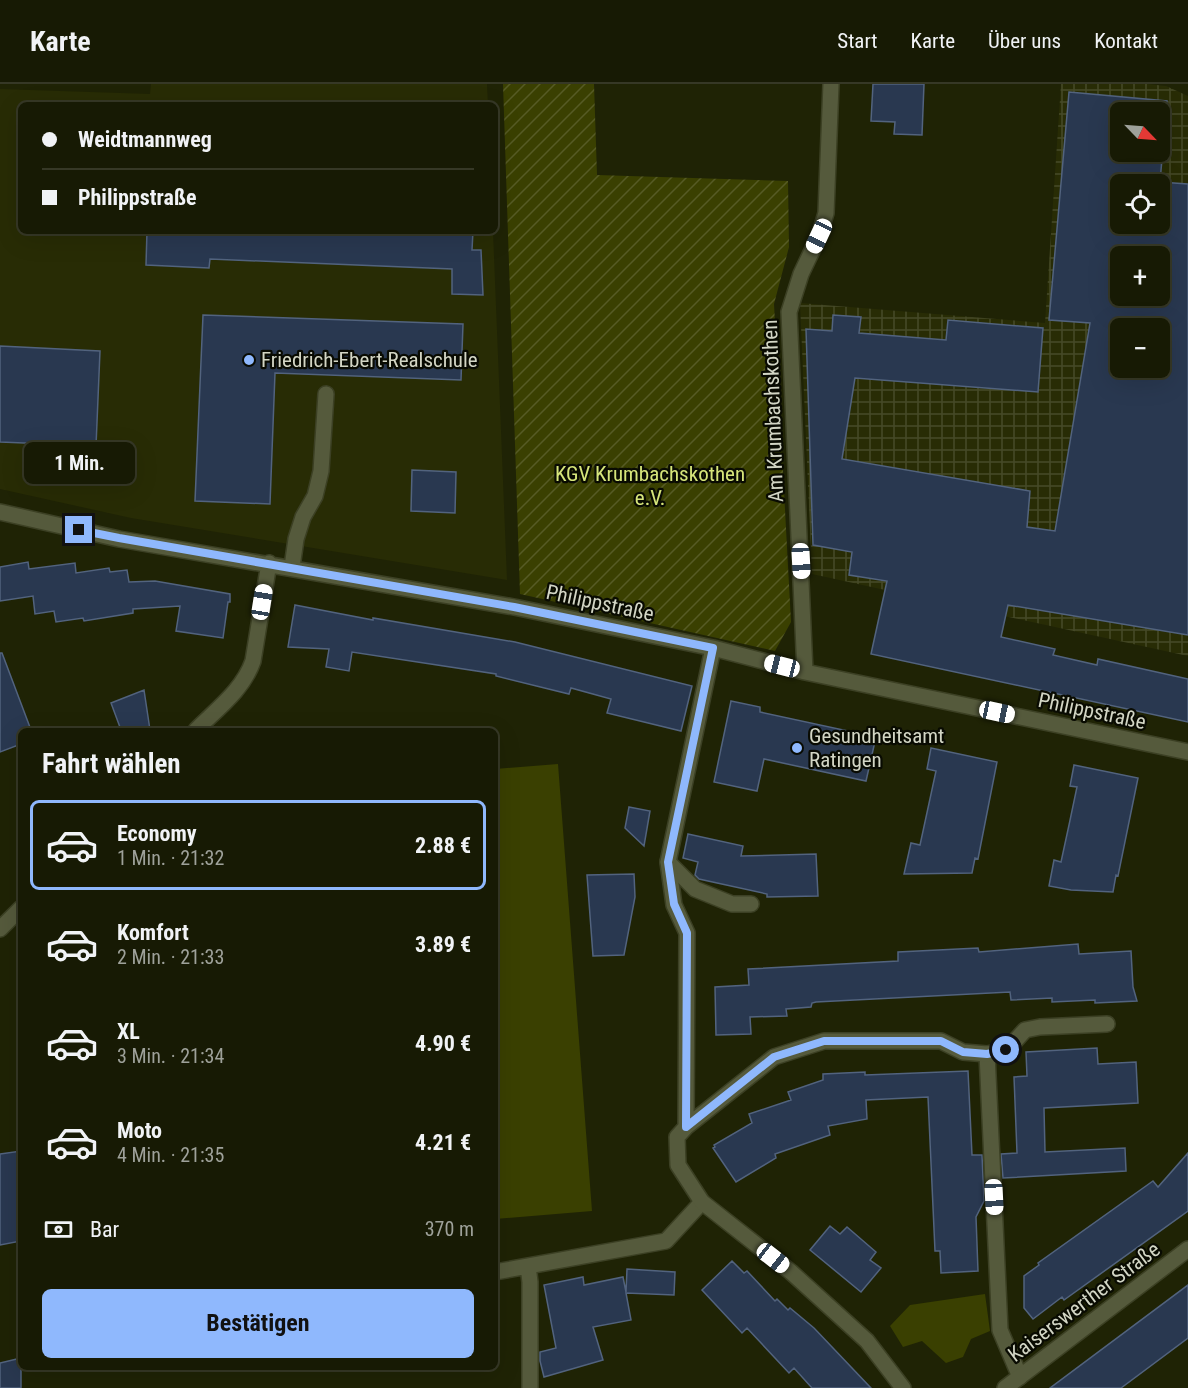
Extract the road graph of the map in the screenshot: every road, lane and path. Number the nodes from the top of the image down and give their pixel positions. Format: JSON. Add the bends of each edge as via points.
{"nodes":[{"id":1,"x":831,"y":84,"type":"edge"},
{"id":2,"x":326,"y":394,"type":"dead end"},
{"id":3,"x":0,"y":512,"type":"edge"},
{"id":4,"x":269,"y":563,"type":"junction"},
{"id":5,"x":292,"y":567,"type":"junction"},
{"id":6,"x":713,"y":648,"type":"junction"},
{"id":7,"x":805,"y":672,"type":"junction"},
{"id":8,"x":198,"y":728,"type":"edge"},
{"id":9,"x":1188,"y":753,"type":"edge"},
{"id":10,"x":668,"y":862,"type":"junction"},
{"id":11,"x":751,"y":904,"type":"dead end"},
{"id":12,"x":18,"y":911,"type":"edge"},
{"id":13,"x":0,"y":929,"type":"edge"},
{"id":14,"x":1107,"y":1024,"type":"dead end"},
{"id":15,"x":987,"y":1054,"type":"junction"},
{"id":16,"x":686,"y":1127,"type":"junction"},
{"id":17,"x":702,"y":1202,"type":"junction"},
{"id":18,"x":1188,"y":1249,"type":"edge"},
{"id":19,"x":528,"y":1266,"type":"junction"},
{"id":20,"x":498,"y":1271,"type":"edge"},
{"id":21,"x":1020,"y":1377,"type":"junction"},
{"id":22,"x":530,"y":1388,"type":"edge"},
{"id":23,"x":903,"y":1388,"type":"edge"},
{"id":24,"x":1005,"y":1388,"type":"edge"}],
"edges":[{"from":1,"to":7,"type":"street","name":"Am Krumbachskothen","via":[[826,213],[789,312]]},
{"from":2,"to":5,"type":"street","via":[[321,471],[296,539]]},
{"from":3,"to":4,"type":"street","name":"Philippstraße","via":[[119,538]]},
{"from":4,"to":5,"type":"street","name":"Philippstraße"},
{"from":4,"to":8,"type":"street","via":[[248,675]]},
{"from":5,"to":6,"type":"street","name":"Philippstraße"},
{"from":6,"to":7,"type":"street","name":"Philippstraße"},
{"from":6,"to":10,"type":"street"},
{"from":7,"to":9,"type":"street","name":"Philippstraße"},
{"from":10,"to":11,"type":"street","via":[[695,889],[732,904]]},
{"from":10,"to":16,"type":"street","via":[[674,904],[687,933]]},
{"from":12,"to":13,"type":"street"},
{"from":14,"to":15,"type":"street","via":[[1025,1030],[1006,1050]]},
{"from":15,"to":16,"type":"street","via":[[963,1052],[941,1041],[824,1041],[774,1057]]},
{"from":15,"to":21,"type":"street","via":[[1000,1330]]},
{"from":16,"to":17,"type":"street","via":[[677,1137],[678,1165]]},
{"from":17,"to":19,"type":"street","via":[[666,1241]]},
{"from":17,"to":23,"type":"street","via":[[791,1272],[867,1341]]},
{"from":18,"to":21,"type":"street","name":"Kaiserswerther Straße"},
{"from":19,"to":20,"type":"street"},
{"from":19,"to":22,"type":"street"},
{"from":21,"to":24,"type":"street","name":"Kaiserswerther Straße"}]}
